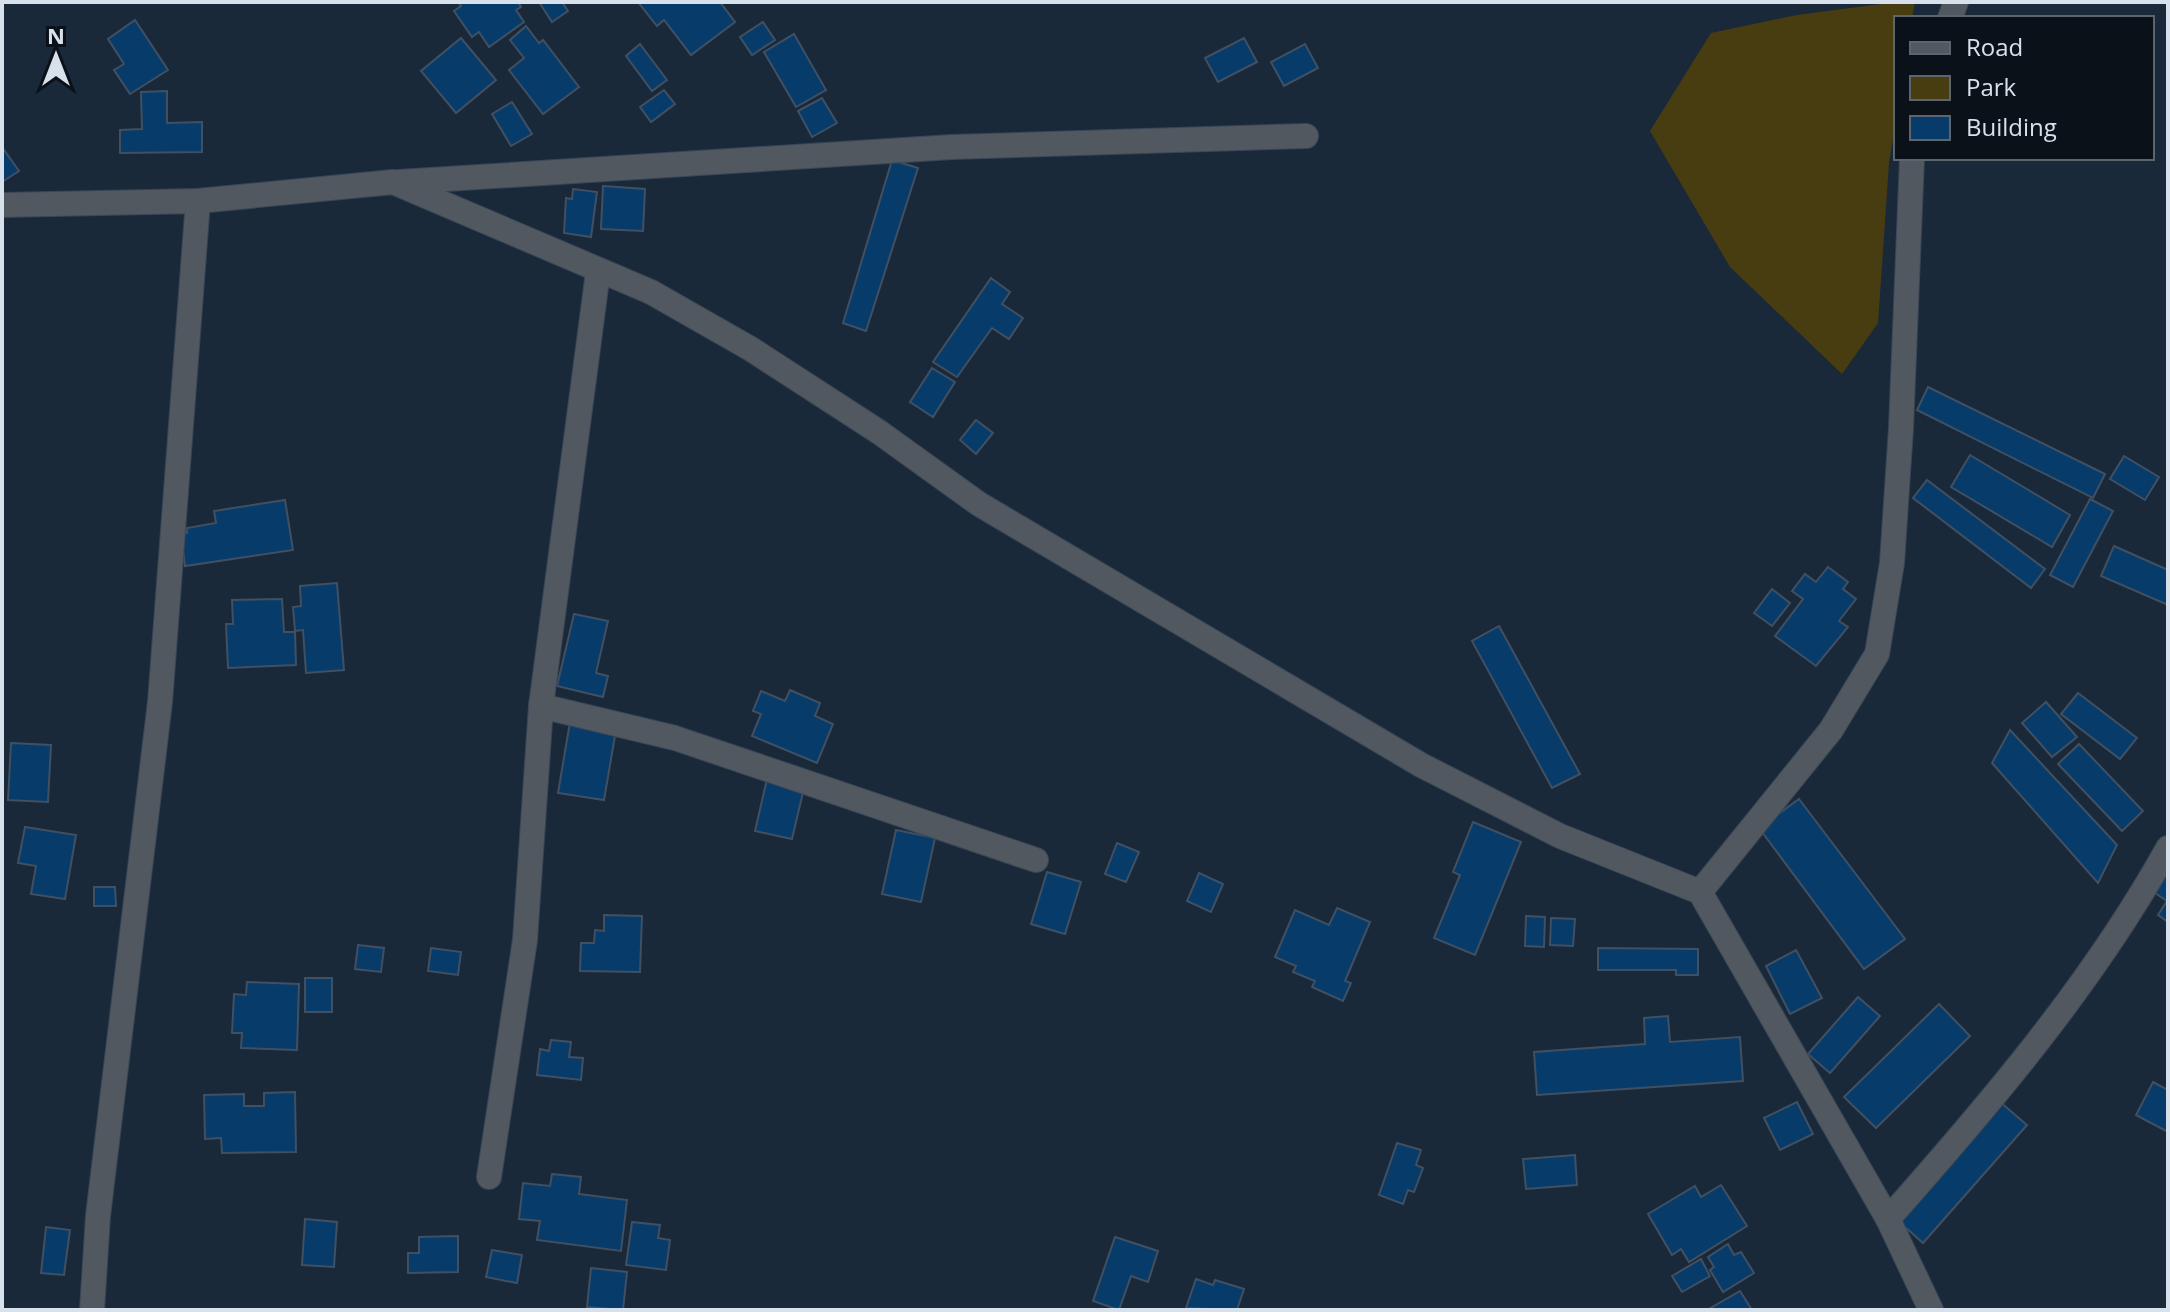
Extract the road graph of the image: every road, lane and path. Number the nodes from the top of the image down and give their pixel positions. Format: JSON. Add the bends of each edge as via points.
{"nodes":[{"id":1,"x":1306,"y":136,"type":"dead end"},
{"id":2,"x":1912,"y":160,"type":"edge"},
{"id":3,"x":393,"y":182,"type":"junction"},
{"id":4,"x":198,"y":201,"type":"junction"},
{"id":5,"x":2,"y":205,"type":"edge"},
{"id":6,"x":598,"y":272,"type":"junction"},
{"id":7,"x":541,"y":706,"type":"junction"},
{"id":8,"x":2168,"y":848,"type":"edge"},
{"id":9,"x":1036,"y":860,"type":"dead end"},
{"id":10,"x":1700,"y":892,"type":"junction"},
{"id":11,"x":489,"y":1177,"type":"dead end"},
{"id":12,"x":1888,"y":1219,"type":"junction"},
{"id":13,"x":92,"y":1310,"type":"edge"},
{"id":14,"x":1931,"y":1310,"type":"edge"}],
"edges":[{"from":1,"to":3,"type":"street","via":[[952,147]]},
{"from":2,"to":10,"type":"street","via":[[1892,563],[1877,654],[1831,730]]},
{"from":3,"to":4,"type":"street"},
{"from":3,"to":6,"type":"street"},
{"from":4,"to":5,"type":"street"},
{"from":4,"to":13,"type":"street","via":[[160,702],[98,1216]]},
{"from":6,"to":7,"type":"street"},
{"from":6,"to":10,"type":"street","via":[[651,292],[751,349],[979,504],[1421,765],[1560,836]]},
{"from":7,"to":9,"type":"street","via":[[675,738]]},
{"from":7,"to":11,"type":"street","via":[[525,940]]},
{"from":8,"to":12,"type":"street","via":[[2132,913],[1977,1119]]},
{"from":10,"to":12,"type":"street"},
{"from":12,"to":14,"type":"street"}]}
